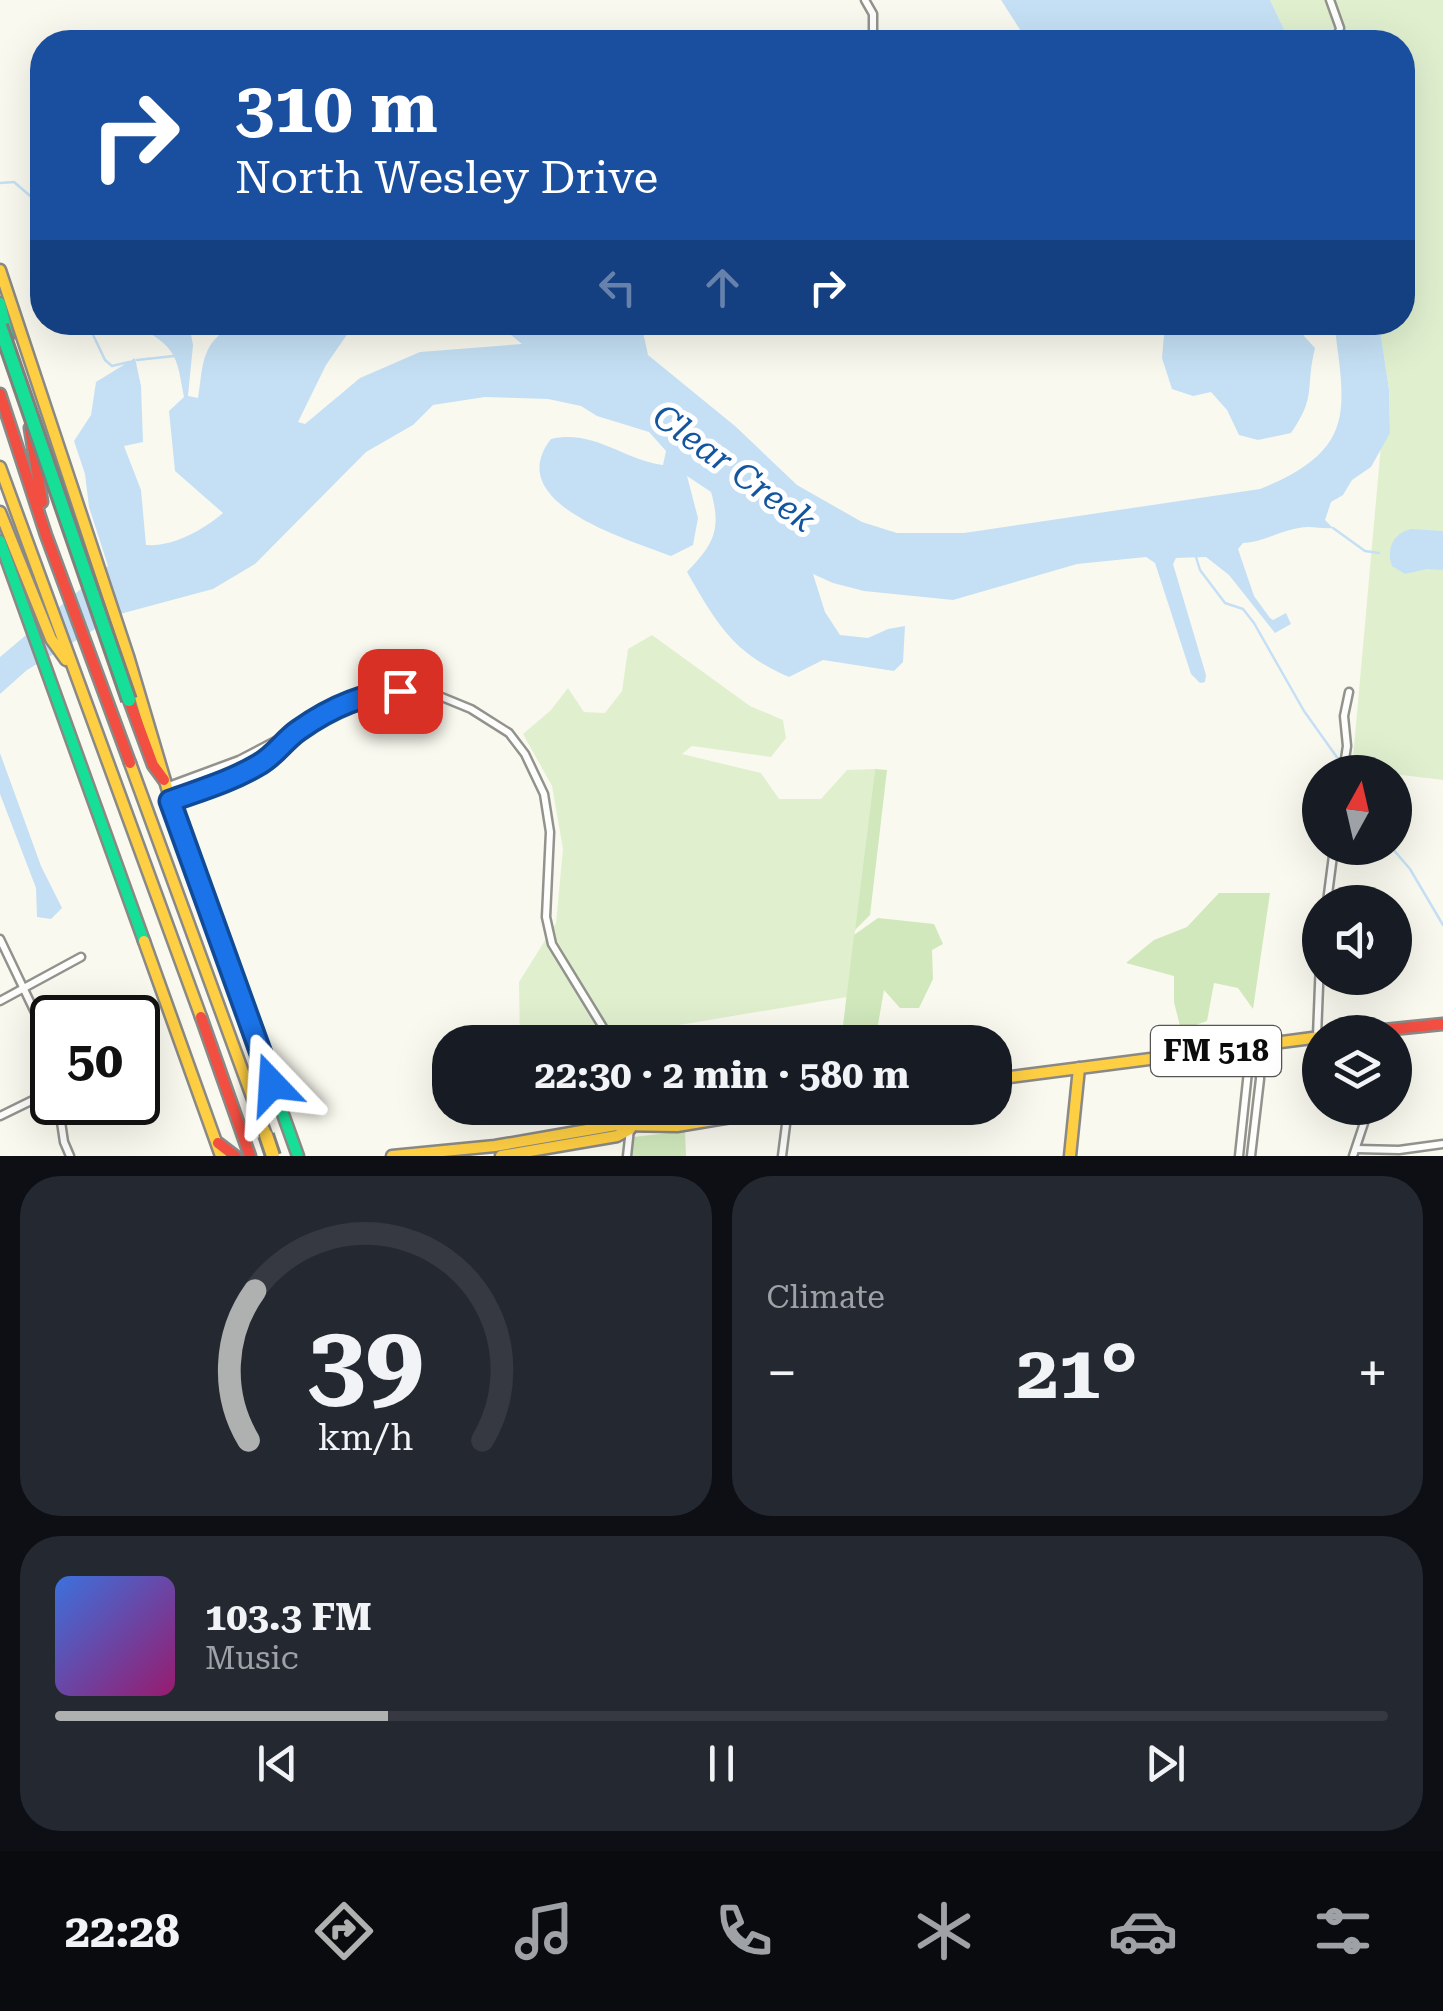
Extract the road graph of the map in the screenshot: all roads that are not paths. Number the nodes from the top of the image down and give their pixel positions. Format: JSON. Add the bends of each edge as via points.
{"nodes":[{"id":1,"x":865,"y":0,"type":"edge"},
{"id":2,"x":1330,"y":2,"type":"edge"},
{"id":3,"x":873,"y":30,"type":"edge"},
{"id":4,"x":1339,"y":30,"type":"edge"},
{"id":5,"x":0,"y":270,"type":"edge"},
{"id":6,"x":0,"y":303,"type":"edge"},
{"id":7,"x":0,"y":326,"type":"edge"},
{"id":8,"x":0,"y":394,"type":"edge"},
{"id":9,"x":0,"y":467,"type":"edge"},
{"id":10,"x":0,"y":512,"type":"edge"},
{"id":11,"x":46,"y":534,"type":"junction"},
{"id":12,"x":0,"y":541,"type":"edge"},
{"id":13,"x":79,"y":677,"type":"junction"},
{"id":14,"x":1350,"y":692,"type":"dead end"},
{"id":15,"x":288,"y":739,"type":"junction"},
{"id":16,"x":1346,"y":755,"type":"edge"},
{"id":17,"x":167,"y":790,"type":"junction"},
{"id":18,"x":0,"y":939,"type":"edge"},
{"id":19,"x":81,"y":957,"type":"dead end"},
{"id":20,"x":24,"y":988,"type":"junction"},
{"id":21,"x":0,"y":1001,"type":"edge"},
{"id":22,"x":30,"y":1003,"type":"edge"},
{"id":23,"x":1443,"y":1024,"type":"edge"},
{"id":24,"x":602,"y":1025,"type":"edge"},
{"id":25,"x":1412,"y":1027,"type":"edge"},
{"id":26,"x":1302,"y":1041,"type":"edge"},
{"id":27,"x":1253,"y":1050,"type":"junction"},
{"id":28,"x":1078,"y":1068,"type":"junction"},
{"id":29,"x":1012,"y":1077,"type":"edge"},
{"id":30,"x":30,"y":1101,"type":"edge"},
{"id":31,"x":0,"y":1116,"type":"edge"},
{"id":32,"x":61,"y":1125,"type":"edge"},
{"id":33,"x":647,"y":1125,"type":"edge"},
{"id":34,"x":785,"y":1125,"type":"edge"},
{"id":35,"x":1364,"y":1125,"type":"edge"},
{"id":36,"x":630,"y":1127,"type":"junction"},
{"id":37,"x":214,"y":1138,"type":"junction"},
{"id":38,"x":291,"y":1138,"type":"junction"},
{"id":39,"x":1443,"y":1144,"type":"edge"},
{"id":40,"x":1427,"y":1146,"type":"junction"},
{"id":41,"x":1355,"y":1152,"type":"edge"},
{"id":42,"x":70,"y":1156,"type":"edge"},
{"id":43,"x":220,"y":1156,"type":"edge"},
{"id":44,"x":235,"y":1156,"type":"edge"},
{"id":45,"x":250,"y":1156,"type":"edge"},
{"id":46,"x":270,"y":1156,"type":"edge"},
{"id":47,"x":298,"y":1156,"type":"edge"},
{"id":48,"x":392,"y":1156,"type":"edge"},
{"id":49,"x":501,"y":1156,"type":"edge"},
{"id":50,"x":627,"y":1156,"type":"edge"},
{"id":51,"x":782,"y":1156,"type":"edge"},
{"id":52,"x":1070,"y":1156,"type":"edge"},
{"id":53,"x":1239,"y":1156,"type":"edge"},
{"id":54,"x":1250,"y":1156,"type":"edge"},
{"id":55,"x":1428,"y":1156,"type":"edge"}],
"edges":[{"from":1,"to":3,"type":"street","via":[[874,14]]},
{"from":2,"to":4,"type":"street"},
{"from":5,"to":17,"type":"main road"},
{"from":6,"to":11,"type":"main road","via":[[36,454]]},
{"from":7,"to":17,"type":"main road","bridge":true},
{"from":8,"to":11,"type":"main road"},
{"from":9,"to":13,"type":"main road"},
{"from":10,"to":13,"type":"main road","via":[[51,639]]},
{"from":11,"to":46,"type":"main road","bridge":true},
{"from":12,"to":37,"type":"main road"},
{"from":13,"to":45,"type":"main road"},
{"from":14,"to":16,"type":"street"},
{"from":15,"to":17,"type":"street"},
{"from":15,"to":17,"type":"street","via":[[233,778]]},
{"from":15,"to":24,"type":"street","via":[[345,703],[400,691],[437,695],[509,734],[544,794],[552,944]]},
{"from":17,"to":38,"type":"main road"},
{"from":18,"to":20,"type":"street"},
{"from":19,"to":20,"type":"street"},
{"from":20,"to":21,"type":"street"},
{"from":20,"to":22,"type":"street"},
{"from":23,"to":25,"type":"main road"},
{"from":26,"to":27,"type":"main road","number":"FM 518"},
{"from":27,"to":28,"type":"main road","number":"FM 518"},
{"from":27,"to":53,"type":"street"},
{"from":27,"to":54,"type":"street","via":[[1260,1080]]},
{"from":28,"to":29,"type":"main road","number":"FM 518"},
{"from":28,"to":52,"type":"main road"},
{"from":30,"to":31,"type":"street"},
{"from":32,"to":42,"type":"street"},
{"from":33,"to":36,"type":"main road"},
{"from":34,"to":51,"type":"street"},
{"from":35,"to":41,"type":"street"},
{"from":36,"to":48,"type":"main road"},
{"from":36,"to":49,"type":"main road","via":[[617,1136]]},
{"from":36,"to":50,"type":"street"},
{"from":37,"to":43,"type":"main road"},
{"from":37,"to":44,"type":"main road"},
{"from":38,"to":46,"type":"main road","via":[[287,1150]]},
{"from":38,"to":47,"type":"main road"},
{"from":39,"to":40,"type":"street"},
{"from":40,"to":41,"type":"street"},
{"from":40,"to":55,"type":"street"}]}
